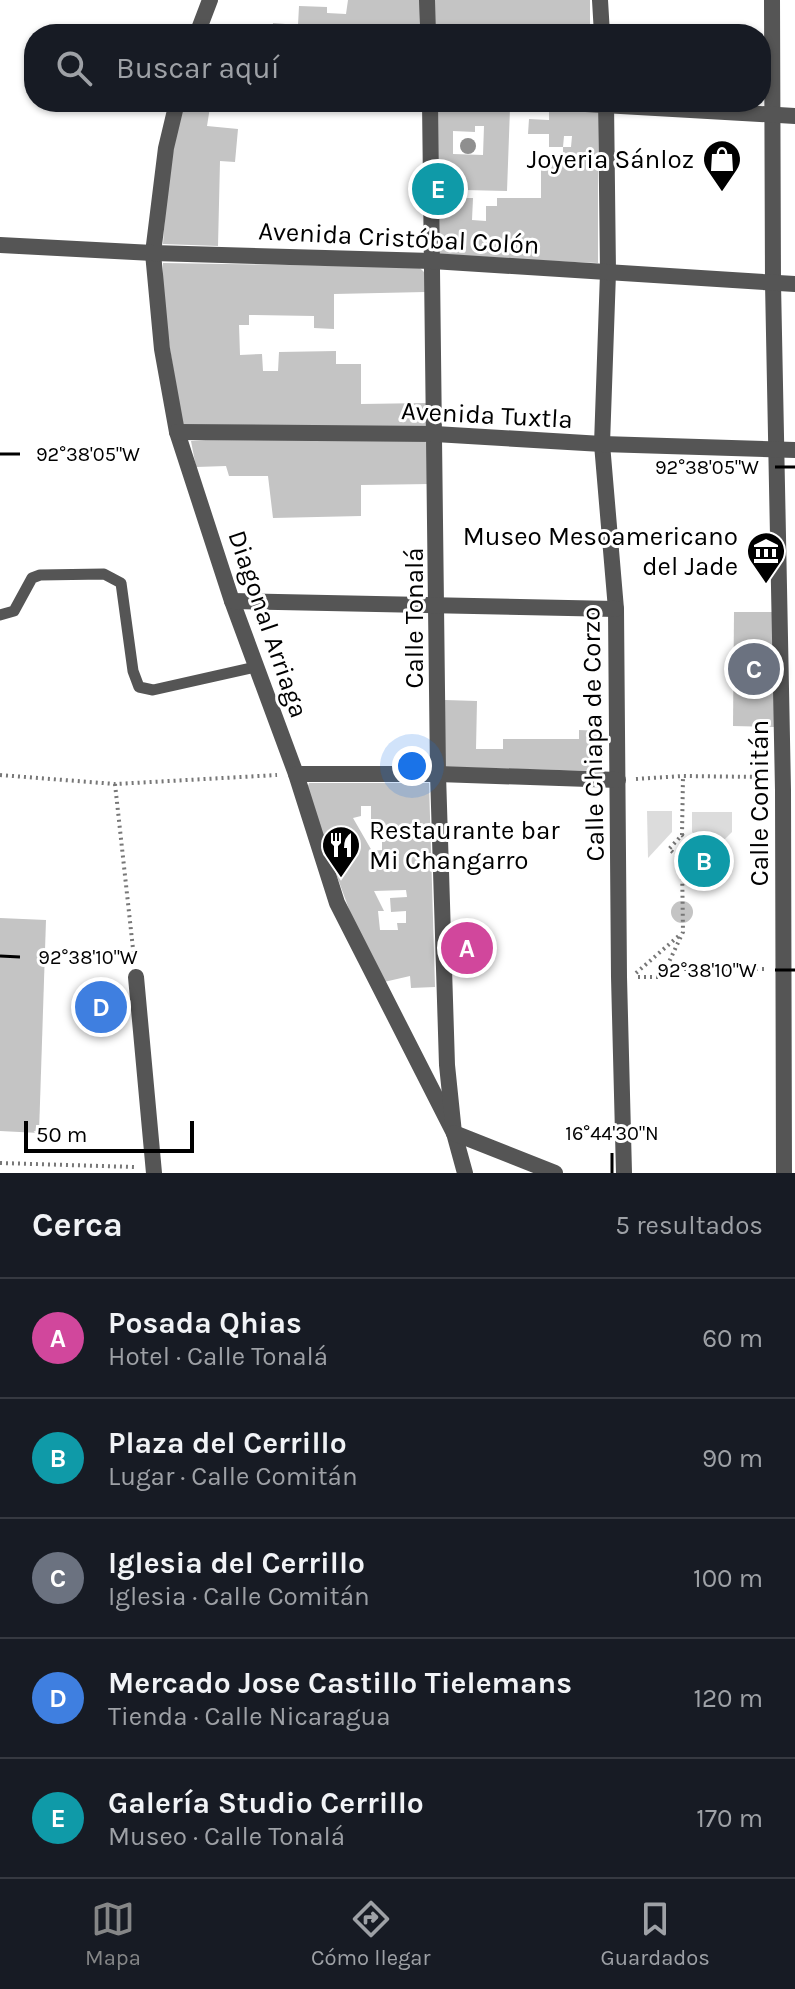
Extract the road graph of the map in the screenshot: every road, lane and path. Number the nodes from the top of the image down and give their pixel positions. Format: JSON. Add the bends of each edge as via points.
{"nodes":[{"id":1,"x":210,"y":0,"type":"edge"},
{"id":2,"x":427,"y":0,"type":"edge"},
{"id":3,"x":600,"y":0,"type":"edge"},
{"id":4,"x":772,"y":0,"type":"edge"},
{"id":5,"x":201,"y":24,"type":"edge"},
{"id":6,"x":428,"y":24,"type":"edge"},
{"id":7,"x":601,"y":24,"type":"edge"},
{"id":8,"x":175,"y":112,"type":"edge"},
{"id":9,"x":430,"y":112,"type":"edge"},
{"id":10,"x":606,"y":112,"type":"edge"},
{"id":11,"x":728,"y":112,"type":"edge"},
{"id":12,"x":774,"y":115,"type":"junction"},
{"id":13,"x":795,"y":116,"type":"edge"},
{"id":14,"x":0,"y":245,"type":"edge"},
{"id":15,"x":153,"y":253,"type":"junction"},
{"id":16,"x":432,"y":261,"type":"junction"},
{"id":17,"x":608,"y":273,"type":"junction"},
{"id":18,"x":773,"y":283,"type":"junction"},
{"id":19,"x":795,"y":284,"type":"edge"},
{"id":20,"x":177,"y":432,"type":"junction"},
{"id":21,"x":435,"y":434,"type":"junction"},
{"id":22,"x":602,"y":444,"type":"junction"},
{"id":23,"x":776,"y":449,"type":"junction"},
{"id":24,"x":795,"y":450,"type":"edge"},
{"id":25,"x":232,"y":601,"type":"junction"},
{"id":26,"x":438,"y":605,"type":"junction"},
{"id":27,"x":616,"y":609,"type":"junction"},
{"id":28,"x":0,"y":615,"type":"edge"},
{"id":29,"x":788,"y":619,"type":"edge"},
{"id":30,"x":255,"y":667,"type":"junction"},
{"id":31,"x":296,"y":774,"type":"junction"},
{"id":32,"x":438,"y":774,"type":"junction"},
{"id":33,"x":0,"y":775,"type":"edge"},
{"id":34,"x":683,"y":776,"type":"junction"},
{"id":35,"x":618,"y":780,"type":"junction"},
{"id":36,"x":115,"y":784,"type":"junction"},
{"id":37,"x":787,"y":786,"type":"edge"},
{"id":38,"x":682,"y":835,"type":"junction"},
{"id":39,"x":682,"y":860,"type":"junction"},
{"id":40,"x":683,"y":932,"type":"junction"},
{"id":41,"x":644,"y":967,"type":"dead end"},
{"id":42,"x":666,"y":969,"type":"junction"},
{"id":43,"x":784,"y":969,"type":"junction"},
{"id":44,"x":136,"y":977,"type":"joint"},
{"id":45,"x":662,"y":977,"type":"dead end"},
{"id":46,"x":454,"y":1133,"type":"junction"},
{"id":47,"x":0,"y":1163,"type":"edge"},
{"id":48,"x":154,"y":1170,"type":"edge"},
{"id":49,"x":465,"y":1173,"type":"edge"},
{"id":50,"x":555,"y":1173,"type":"edge"},
{"id":51,"x":624,"y":1173,"type":"edge"},
{"id":52,"x":784,"y":1173,"type":"edge"}],
"edges":[{"from":1,"to":5,"type":"street"},
{"from":2,"to":6,"type":"street"},
{"from":3,"to":7,"type":"street"},
{"from":4,"to":12,"type":"street","name":"Calle Comitán"},
{"from":8,"to":15,"type":"street","name":"Diagonal Arriaga"},
{"from":9,"to":16,"type":"street","name":"Calle Tonalá"},
{"from":10,"to":17,"type":"street","name":"Calle Chiapa de Corzo"},
{"from":11,"to":12,"type":"street"},
{"from":12,"to":13,"type":"street"},
{"from":12,"to":18,"type":"street","name":"Calle Comitán"},
{"from":14,"to":15,"type":"street","name":"Avenida Cristóbal Colón"},
{"from":15,"to":16,"type":"street","name":"Avenida Cristóbal Colón"},
{"from":15,"to":20,"type":"street","name":"Diagonal Arriaga"},
{"from":16,"to":17,"type":"street","name":"Avenida Cristóbal Colón"},
{"from":16,"to":21,"type":"street","name":"Calle Tonalá"},
{"from":17,"to":18,"type":"street","name":"Avenida Cristóbal Colón"},
{"from":17,"to":22,"type":"street","name":"Calle Chiapa de Corzo"},
{"from":18,"to":19,"type":"street","name":"Avenida Cristóbal Colón"},
{"from":18,"to":23,"type":"street","name":"Calle Comitán"},
{"from":20,"to":21,"type":"street","name":"Avenida Tuxtla"},
{"from":20,"to":25,"type":"street","name":"Diagonal Arriaga"},
{"from":21,"to":22,"type":"street","name":"Avenida Tuxtla"},
{"from":21,"to":26,"type":"street","name":"Calle Tonalá"},
{"from":22,"to":23,"type":"street","name":"Avenida Tuxtla"},
{"from":22,"to":27,"type":"street","name":"Calle Chiapa de Corzo"},
{"from":23,"to":24,"type":"street","name":"Avenida Tuxtla"},
{"from":23,"to":29,"type":"street","name":"Calle Comitán"},
{"from":25,"to":26,"type":"street"},
{"from":25,"to":30,"type":"street","name":"Diagonal Arriaga"},
{"from":26,"to":27,"type":"street"},
{"from":26,"to":32,"type":"street","name":"Calle Tonalá"},
{"from":27,"to":35,"type":"street","name":"Calle Chiapa de Corzo"},
{"from":28,"to":30,"type":"lane","via":[[14,611],[32,578],[104,574],[121,583],[139,687],[153,690]]},
{"from":29,"to":37,"type":"street","name":"Calle Comitán"},
{"from":30,"to":31,"type":"street","name":"Diagonal Arriaga"},
{"from":31,"to":32,"type":"street"},
{"from":31,"to":36,"type":"path"},
{"from":31,"to":46,"type":"street","name":"Diagonal Arriaga","via":[[337,903]]},
{"from":32,"to":35,"type":"street"},
{"from":32,"to":46,"type":"street","name":"Calle Tonalá"},
{"from":33,"to":36,"type":"path"},
{"from":34,"to":35,"type":"path"},
{"from":34,"to":37,"type":"path"},
{"from":34,"to":38,"type":"path"},
{"from":35,"to":51,"type":"street","name":"Calle Chiapa de Corzo"},
{"from":36,"to":44,"type":"path"},
{"from":37,"to":43,"type":"street","name":"Calle Comitán"},
{"from":38,"to":39,"type":"path","via":[[695,847]]},
{"from":38,"to":39,"type":"path","via":[[669,849]]},
{"from":39,"to":40,"type":"path"},
{"from":40,"to":41,"type":"path"},
{"from":40,"to":42,"type":"path"},
{"from":42,"to":43,"type":"path"},
{"from":42,"to":45,"type":"path"},
{"from":43,"to":52,"type":"street","name":"Calle Comitán"},
{"from":44,"to":48,"type":"street"},
{"from":46,"to":49,"type":"street"},
{"from":46,"to":50,"type":"street"},
{"from":47,"to":48,"type":"path"}]}
